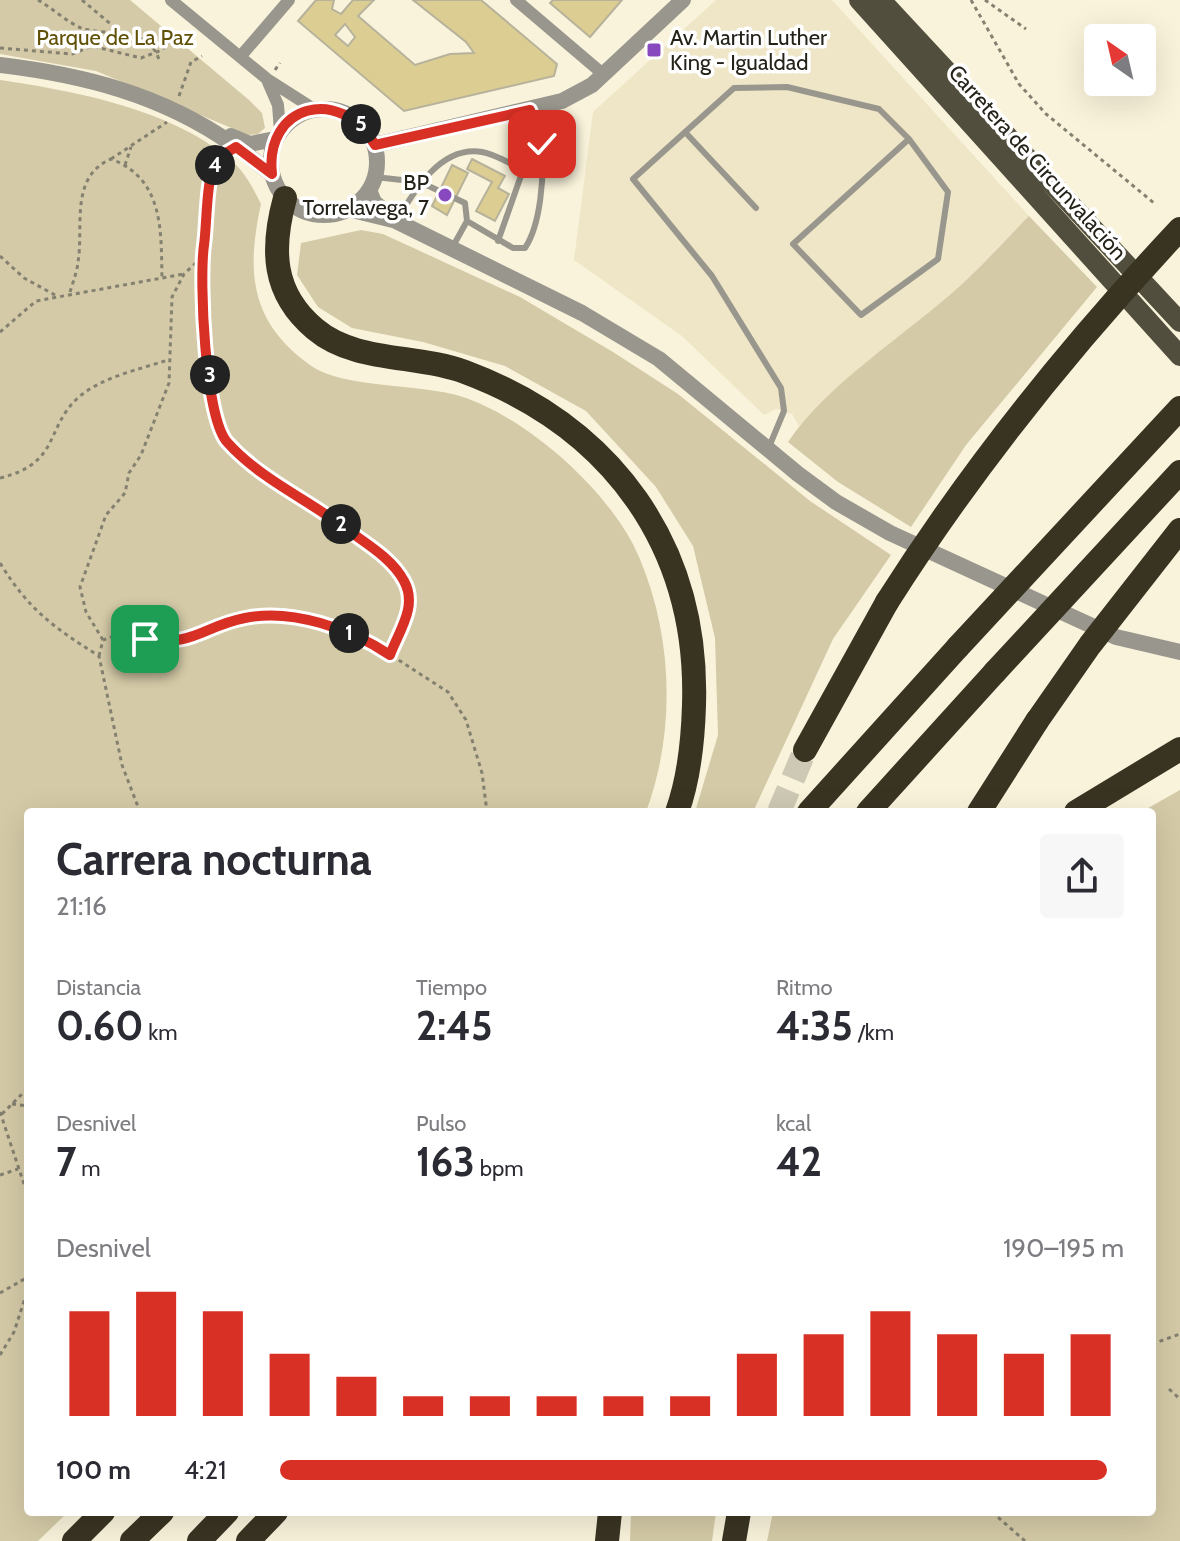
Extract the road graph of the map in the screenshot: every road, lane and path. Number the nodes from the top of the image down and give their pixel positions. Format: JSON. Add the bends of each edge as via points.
{"nodes":[{"id":1,"x":38,"y":0,"type":"edge"},
{"id":2,"x":82,"y":0,"type":"edge"},
{"id":3,"x":171,"y":0,"type":"edge"},
{"id":4,"x":289,"y":0,"type":"edge"},
{"id":5,"x":516,"y":0,"type":"edge"},
{"id":6,"x":683,"y":0,"type":"edge"},
{"id":7,"x":859,"y":0,"type":"edge"},
{"id":8,"x":881,"y":0,"type":"edge"},
{"id":9,"x":971,"y":0,"type":"edge"},
{"id":10,"x":985,"y":0,"type":"edge"},
{"id":11,"x":1026,"y":29,"type":"dead end"},
{"id":12,"x":119,"y":31,"type":"junction"},
{"id":13,"x":173,"y":36,"type":"dead end"},
{"id":14,"x":0,"y":48,"type":"edge"},
{"id":15,"x":157,"y":53,"type":"junction"},
{"id":16,"x":202,"y":56,"type":"dead end"},
{"id":17,"x":240,"y":57,"type":"junction"},
{"id":18,"x":159,"y":60,"type":"dead end"},
{"id":19,"x":0,"y":65,"type":"edge"},
{"id":20,"x":603,"y":74,"type":"junction"},
{"id":21,"x":267,"y":79,"type":"junction"},
{"id":22,"x":177,"y":103,"type":"dead end"},
{"id":23,"x":314,"y":109,"type":"junction"},
{"id":24,"x":530,"y":110,"type":"junction"},
{"id":25,"x":169,"y":118,"type":"dead end"},
{"id":26,"x":196,"y":122,"type":"junction"},
{"id":27,"x":685,"y":132,"type":"junction"},
{"id":28,"x":278,"y":135,"type":"junction"},
{"id":29,"x":909,"y":139,"type":"junction"},
{"id":30,"x":375,"y":145,"type":"junction"},
{"id":31,"x":131,"y":147,"type":"junction"},
{"id":32,"x":236,"y":147,"type":"junction"},
{"id":33,"x":111,"y":159,"type":"junction"},
{"id":34,"x":125,"y":165,"type":"junction"},
{"id":35,"x":272,"y":174,"type":"junction"},
{"id":36,"x":420,"y":182,"type":"junction"},
{"id":37,"x":372,"y":183,"type":"junction"},
{"id":38,"x":285,"y":198,"type":"junction"},
{"id":39,"x":1154,"y":203,"type":"dead end"},
{"id":40,"x":756,"y":208,"type":"dead end"},
{"id":41,"x":348,"y":209,"type":"junction"},
{"id":42,"x":396,"y":221,"type":"junction"},
{"id":43,"x":467,"y":221,"type":"junction"},
{"id":44,"x":1180,"y":229,"type":"edge"},
{"id":45,"x":498,"y":241,"type":"junction"},
{"id":46,"x":452,"y":248,"type":"junction"},
{"id":47,"x":0,"y":256,"type":"edge"},
{"id":48,"x":202,"y":257,"type":"junction"},
{"id":49,"x":184,"y":274,"type":"junction"},
{"id":50,"x":162,"y":278,"type":"junction"},
{"id":51,"x":70,"y":292,"type":"junction"},
{"id":52,"x":56,"y":295,"type":"junction"},
{"id":53,"x":1180,"y":322,"type":"edge"},
{"id":54,"x":0,"y":332,"type":"edge"},
{"id":55,"x":1180,"y":356,"type":"edge"},
{"id":56,"x":168,"y":360,"type":"junction"},
{"id":57,"x":1180,"y":408,"type":"edge"},
{"id":58,"x":768,"y":450,"type":"junction"},
{"id":59,"x":1180,"y":472,"type":"edge"},
{"id":60,"x":0,"y":478,"type":"edge"},
{"id":61,"x":1180,"y":530,"type":"edge"},
{"id":62,"x":0,"y":563,"type":"edge"},
{"id":63,"x":103,"y":640,"type":"junction"},
{"id":64,"x":1178,"y":650,"type":"edge"},
{"id":65,"x":390,"y":655,"type":"junction"},
{"id":66,"x":99,"y":656,"type":"junction"},
{"id":67,"x":1180,"y":749,"type":"edge"},
{"id":68,"x":805,"y":750,"type":"tunnel mouth"},
{"id":69,"x":138,"y":808,"type":"edge"},
{"id":70,"x":486,"y":808,"type":"edge"},
{"id":71,"x":678,"y":808,"type":"edge"},
{"id":72,"x":813,"y":808,"type":"edge"},
{"id":73,"x":872,"y":808,"type":"edge"},
{"id":74,"x":982,"y":808,"type":"edge"},
{"id":75,"x":1083,"y":808,"type":"edge"},
{"id":76,"x":24,"y":1092,"type":"edge"},
{"id":77,"x":12,"y":1104,"type":"junction"},
{"id":78,"x":24,"y":1106,"type":"edge"},
{"id":79,"x":1,"y":1113,"type":"edge"},
{"id":80,"x":18,"y":1169,"type":"junction"},
{"id":81,"x":0,"y":1175,"type":"edge"},
{"id":82,"x":24,"y":1185,"type":"edge"},
{"id":83,"x":24,"y":1279,"type":"edge"},
{"id":84,"x":0,"y":1293,"type":"edge"},
{"id":85,"x":24,"y":1301,"type":"edge"},
{"id":86,"x":1180,"y":1334,"type":"edge"},
{"id":87,"x":1156,"y":1343,"type":"edge"},
{"id":88,"x":0,"y":1355,"type":"edge"},
{"id":89,"x":1169,"y":1389,"type":"dead end"},
{"id":90,"x":1180,"y":1399,"type":"edge"},
{"id":91,"x":99,"y":1516,"type":"edge"},
{"id":92,"x":158,"y":1516,"type":"edge"},
{"id":93,"x":223,"y":1516,"type":"edge"},
{"id":94,"x":272,"y":1516,"type":"edge"},
{"id":95,"x":610,"y":1516,"type":"edge"},
{"id":96,"x":738,"y":1516,"type":"edge"},
{"id":97,"x":997,"y":1516,"type":"edge"},
{"id":98,"x":74,"y":1541,"type":"edge"},
{"id":99,"x":132,"y":1541,"type":"edge"},
{"id":100,"x":199,"y":1541,"type":"edge"},
{"id":101,"x":248,"y":1541,"type":"edge"},
{"id":102,"x":607,"y":1541,"type":"edge"},
{"id":103,"x":734,"y":1541,"type":"edge"},
{"id":104,"x":1025,"y":1541,"type":"edge"}],
"edges":[{"from":1,"to":12,"type":"path","via":[[82,28]]},
{"from":2,"to":12,"type":"path"},
{"from":3,"to":17,"type":"street"},
{"from":4,"to":17,"type":"street"},
{"from":5,"to":20,"type":"street"},
{"from":6,"to":20,"type":"street"},
{"from":7,"to":55,"type":"main road","name":"Carretera de Circunvalación"},
{"from":8,"to":53,"type":"main road","name":"Carretera de Circunvalación"},
{"from":9,"to":39,"type":"path","via":[[1019,84],[1046,114]]},
{"from":10,"to":11,"type":"path"},
{"from":12,"to":15,"type":"path"},
{"from":13,"to":15,"type":"path"},
{"from":14,"to":15,"type":"path","via":[[72,54],[92,46],[141,58]]},
{"from":15,"to":18,"type":"path"},
{"from":16,"to":22,"type":"path","via":[[190,64]]},
{"from":17,"to":21,"type":"street"},
{"from":19,"to":26,"type":"street","via":[[91,79],[148,98]]},
{"from":20,"to":24,"type":"street","via":[[562,101]]},
{"from":21,"to":23,"type":"street"},
{"from":21,"to":28,"type":"street","via":[[278,105]]},
{"from":23,"to":28,"type":"street","via":[[294,117]]},
{"from":23,"to":30,"type":"street","via":[[351,116]]},
{"from":24,"to":30,"type":"street"},
{"from":24,"to":45,"type":"lane","via":[[542,144],[532,238],[525,248]]},
{"from":25,"to":31,"type":"path"},
{"from":26,"to":28,"type":"street","via":[[250,144]]},
{"from":26,"to":32,"type":"street"},
{"from":27,"to":29,"type":"lane","via":[[734,88],[787,87],[879,109]]},
{"from":27,"to":40,"type":"lane"},
{"from":27,"to":58,"type":"lane","via":[[633,179],[712,276],[781,388],[784,411]]},
{"from":28,"to":35,"type":"street"},
{"from":29,"to":29,"type":"lane","via":[[948,192],[938,259],[861,315],[793,244]]},
{"from":30,"to":37,"type":"street"},
{"from":31,"to":33,"type":"path"},
{"from":31,"to":34,"type":"path"},
{"from":32,"to":35,"type":"street"},
{"from":32,"to":48,"type":"path","via":[[217,160],[212,174]]},
{"from":33,"to":34,"type":"path"},
{"from":33,"to":51,"type":"path","via":[[91,173],[84,190],[79,260]]},
{"from":34,"to":50,"type":"path","via":[[153,194],[161,224]]},
{"from":35,"to":38,"type":"street"},
{"from":36,"to":37,"type":"lane"},
{"from":36,"to":42,"type":"lane"},
{"from":36,"to":43,"type":"lane","via":[[465,203]]},
{"from":36,"to":45,"type":"lane","via":[[457,153],[482,152],[523,170]]},
{"from":37,"to":41,"type":"street"},
{"from":37,"to":42,"type":"street","via":[[374,202]]},
{"from":38,"to":41,"type":"street","via":[[313,214]]},
{"from":38,"to":71,"type":"highway","via":[[275,260],[282,289],[317,332],[340,345],[460,370],[522,395],[593,448],[652,525],[680,590],[695,673],[694,732]]},
{"from":41,"to":42,"type":"street"},
{"from":42,"to":46,"type":"street"},
{"from":43,"to":45,"type":"lane"},
{"from":43,"to":46,"type":"lane"},
{"from":44,"to":68,"type":"highway","bridge":true,"via":[[1036,391],[937,524]]},
{"from":46,"to":58,"type":"street","via":[[582,313],[659,359]]},
{"from":47,"to":52,"type":"path","via":[[24,278]]},
{"from":48,"to":49,"type":"path"},
{"from":48,"to":65,"type":"path","via":[[213,412],[224,439],[273,481],[392,564],[410,597],[409,613]]},
{"from":49,"to":50,"type":"path"},
{"from":49,"to":56,"type":"path","via":[[172,297]]},
{"from":50,"to":51,"type":"path"},
{"from":51,"to":52,"type":"path"},
{"from":52,"to":54,"type":"path","via":[[36,301]]},
{"from":56,"to":60,"type":"path","via":[[81,395],[65,412],[51,446],[33,465]]},
{"from":56,"to":63,"type":"path","via":[[169,383],[158,415],[129,473],[125,493],[106,515],[80,587],[86,612]]},
{"from":57,"to":72,"type":"highway","bridge":true},
{"from":58,"to":64,"type":"street","via":[[836,502],[890,533],[1116,637]]},
{"from":59,"to":73,"type":"highway","bridge":true},
{"from":61,"to":74,"type":"highway","bridge":true,"via":[[1090,645]]},
{"from":62,"to":66,"type":"path","via":[[52,628]]},
{"from":63,"to":65,"type":"path","via":[[117,635],[173,643],[244,618],[284,615],[363,637]]},
{"from":63,"to":66,"type":"path"},
{"from":65,"to":70,"type":"path","via":[[448,692],[466,720]]},
{"from":66,"to":69,"type":"path","via":[[122,765]]},
{"from":67,"to":75,"type":"highway"},
{"from":76,"to":77,"type":"path"},
{"from":77,"to":78,"type":"path"},
{"from":77,"to":79,"type":"path"},
{"from":79,"to":80,"type":"path"},
{"from":80,"to":81,"type":"path"},
{"from":80,"to":82,"type":"path"},
{"from":83,"to":84,"type":"path"},
{"from":85,"to":88,"type":"path"},
{"from":86,"to":87,"type":"path"},
{"from":89,"to":90,"type":"path"},
{"from":91,"to":98,"type":"highway"},
{"from":92,"to":99,"type":"highway"},
{"from":93,"to":100,"type":"highway"},
{"from":94,"to":101,"type":"highway"},
{"from":95,"to":102,"type":"highway"},
{"from":96,"to":103,"type":"highway"},
{"from":97,"to":104,"type":"path"}]}
